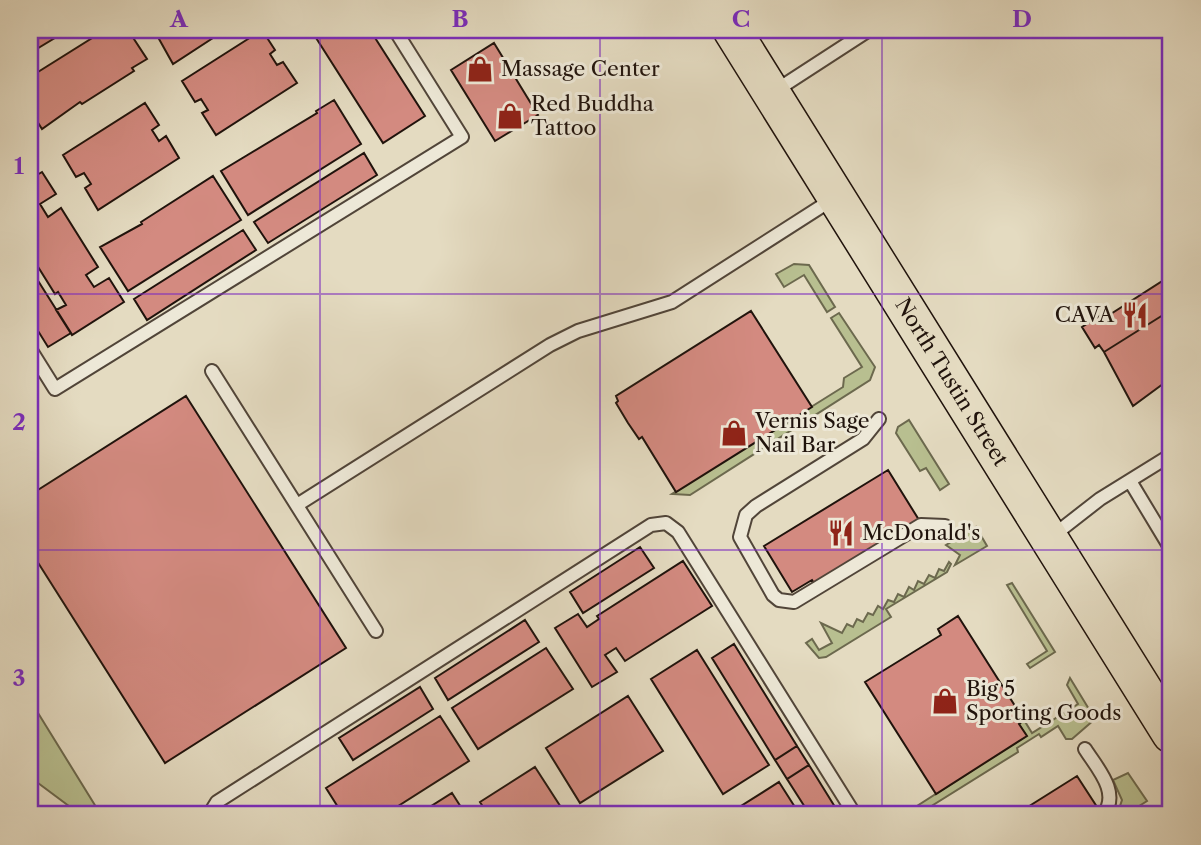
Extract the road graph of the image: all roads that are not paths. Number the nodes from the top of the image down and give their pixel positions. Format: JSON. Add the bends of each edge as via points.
{"nodes":[{"id":1,"x":395,"y":30,"type":"edge"},
{"id":2,"x":732,"y":30,"type":"edge"},
{"id":3,"x":869,"y":30,"type":"edge"},
{"id":4,"x":772,"y":93,"type":"junction"},
{"id":5,"x":836,"y":197,"type":"junction"},
{"id":6,"x":30,"y":349,"type":"edge"},
{"id":7,"x":212,"y":370,"type":"dead end"},
{"id":8,"x":879,"y":419,"type":"dead end"},
{"id":9,"x":1171,"y":455,"type":"edge"},
{"id":10,"x":1130,"y":481,"type":"junction"},
{"id":11,"x":297,"y":505,"type":"junction"},
{"id":12,"x":945,"y":526,"type":"dead end"},
{"id":13,"x":1049,"y":539,"type":"junction"},
{"id":14,"x":1171,"y":549,"type":"edge"},
{"id":15,"x":376,"y":631,"type":"dead end"},
{"id":16,"x":1171,"y":734,"type":"edge"},
{"id":17,"x":1085,"y":748,"type":"dead end"},
{"id":18,"x":209,"y":815,"type":"edge"},
{"id":19,"x":855,"y":815,"type":"edge"},
{"id":20,"x":1103,"y":815,"type":"edge"}],
"edges":[{"from":1,"to":6,"type":"lane","via":[[462,137],[55,388]]},
{"from":2,"to":4,"type":"main road","name":"North Tustin Street"},
{"from":3,"to":4,"type":"lane"},
{"from":4,"to":5,"type":"main road","name":"North Tustin Street"},
{"from":5,"to":11,"type":"lane","via":[[672,302],[578,331],[550,345]]},
{"from":5,"to":13,"type":"main road","name":"North Tustin Street"},
{"from":7,"to":11,"type":"lane"},
{"from":8,"to":12,"type":"lane","via":[[863,439],[756,506],[741,526],[745,550],[773,595],[794,602],[921,525]]},
{"from":9,"to":10,"type":"lane"},
{"from":10,"to":13,"type":"lane"},
{"from":10,"to":14,"type":"lane"},
{"from":11,"to":15,"type":"lane"},
{"from":13,"to":16,"type":"main road","name":"North Tustin Street"},
{"from":17,"to":20,"type":"lane","via":[[1110,793]]},
{"from":18,"to":19,"type":"lane","via":[[217,802],[262,773],[651,525],[666,523],[678,532]]}]}
